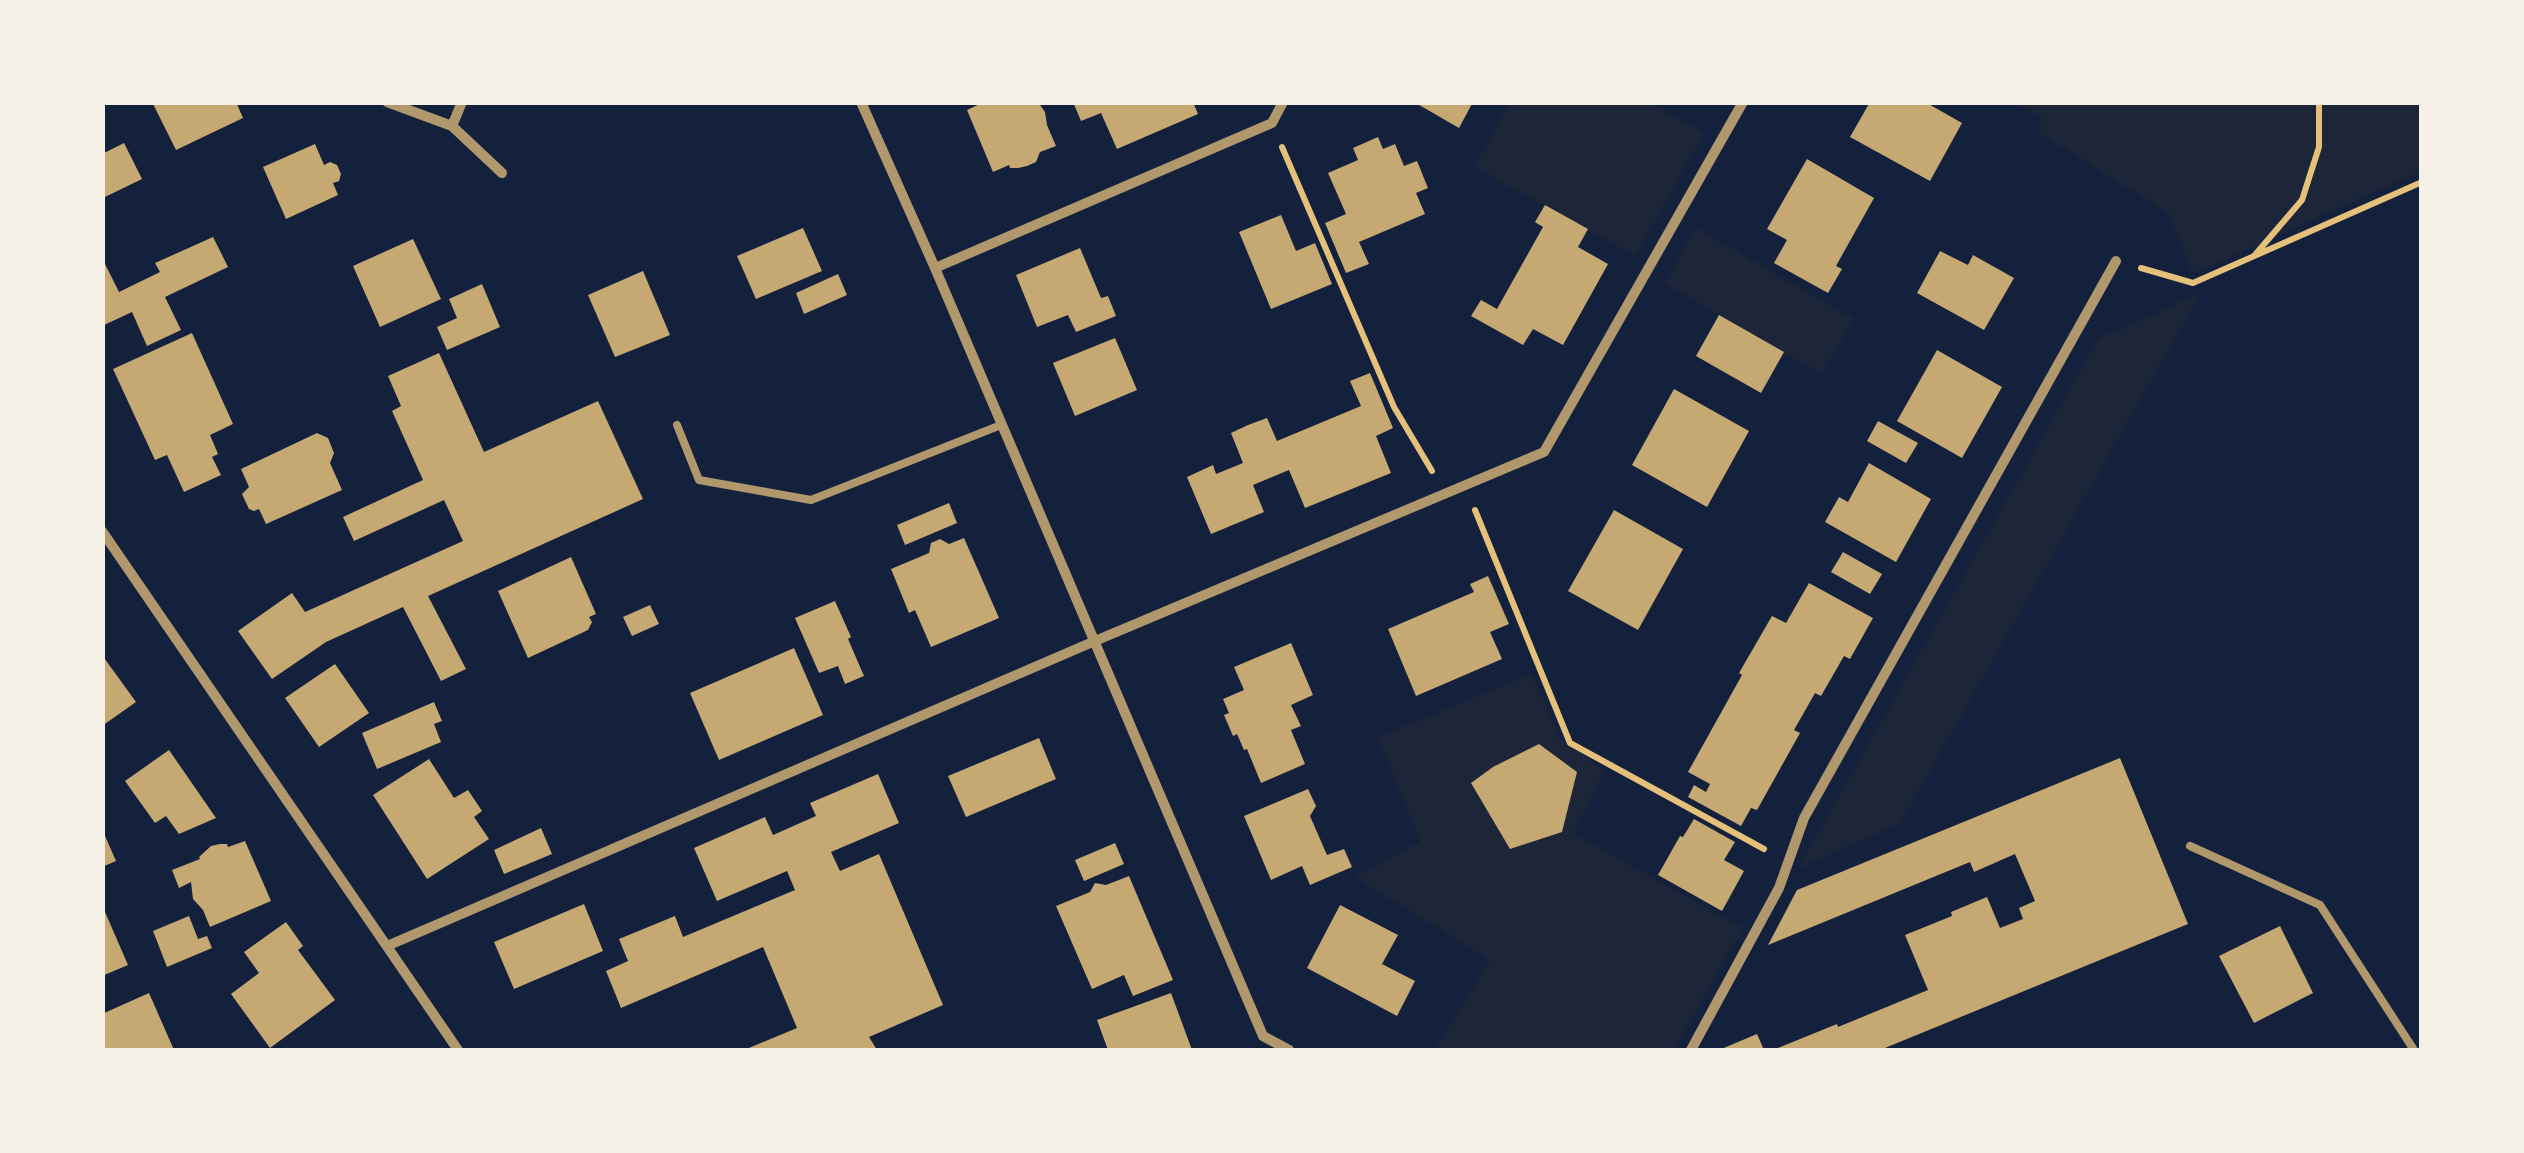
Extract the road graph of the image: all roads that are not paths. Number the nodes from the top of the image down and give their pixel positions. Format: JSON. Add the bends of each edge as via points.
{"nodes":[{"id":1,"x":387,"y":102,"type":"edge"},
{"id":2,"x":462,"y":102,"type":"edge"},
{"id":3,"x":861,"y":102,"type":"edge"},
{"id":4,"x":1283,"y":102,"type":"edge"},
{"id":5,"x":1743,"y":102,"type":"edge"},
{"id":6,"x":452,"y":126,"type":"junction"},
{"id":7,"x":502,"y":173,"type":"dead end"},
{"id":8,"x":2116,"y":261,"type":"road end"},
{"id":9,"x":935,"y":268,"type":"junction"},
{"id":10,"x":677,"y":425,"type":"dead end"},
{"id":11,"x":1001,"y":425,"type":"junction"},
{"id":12,"x":102,"y":531,"type":"edge"},
{"id":13,"x":1094,"y":641,"type":"junction"},
{"id":14,"x":2190,"y":846,"type":"dead end"},
{"id":15,"x":388,"y":946,"type":"junction"},
{"id":16,"x":458,"y":1050,"type":"edge"},
{"id":17,"x":1288,"y":1050,"type":"edge"},
{"id":18,"x":1690,"y":1050,"type":"edge"},
{"id":19,"x":2414,"y":1050,"type":"edge"}],
"edges":[{"from":1,"to":6,"type":"street"},
{"from":2,"to":6,"type":"street"},
{"from":3,"to":9,"type":"street"},
{"from":4,"to":9,"type":"street","via":[[1272,122]]},
{"from":5,"to":13,"type":"street","via":[[1544,452]]},
{"from":6,"to":7,"type":"street"},
{"from":8,"to":18,"type":"street","via":[[1804,818],[1779,888]]},
{"from":9,"to":11,"type":"street"},
{"from":10,"to":11,"type":"lane","via":[[699,480],[811,500]]},
{"from":11,"to":13,"type":"street"},
{"from":12,"to":15,"type":"street"},
{"from":13,"to":15,"type":"street"},
{"from":13,"to":17,"type":"street","via":[[1262,1036]]},
{"from":14,"to":19,"type":"lane","via":[[2320,905]]},
{"from":15,"to":16,"type":"street"}]}
